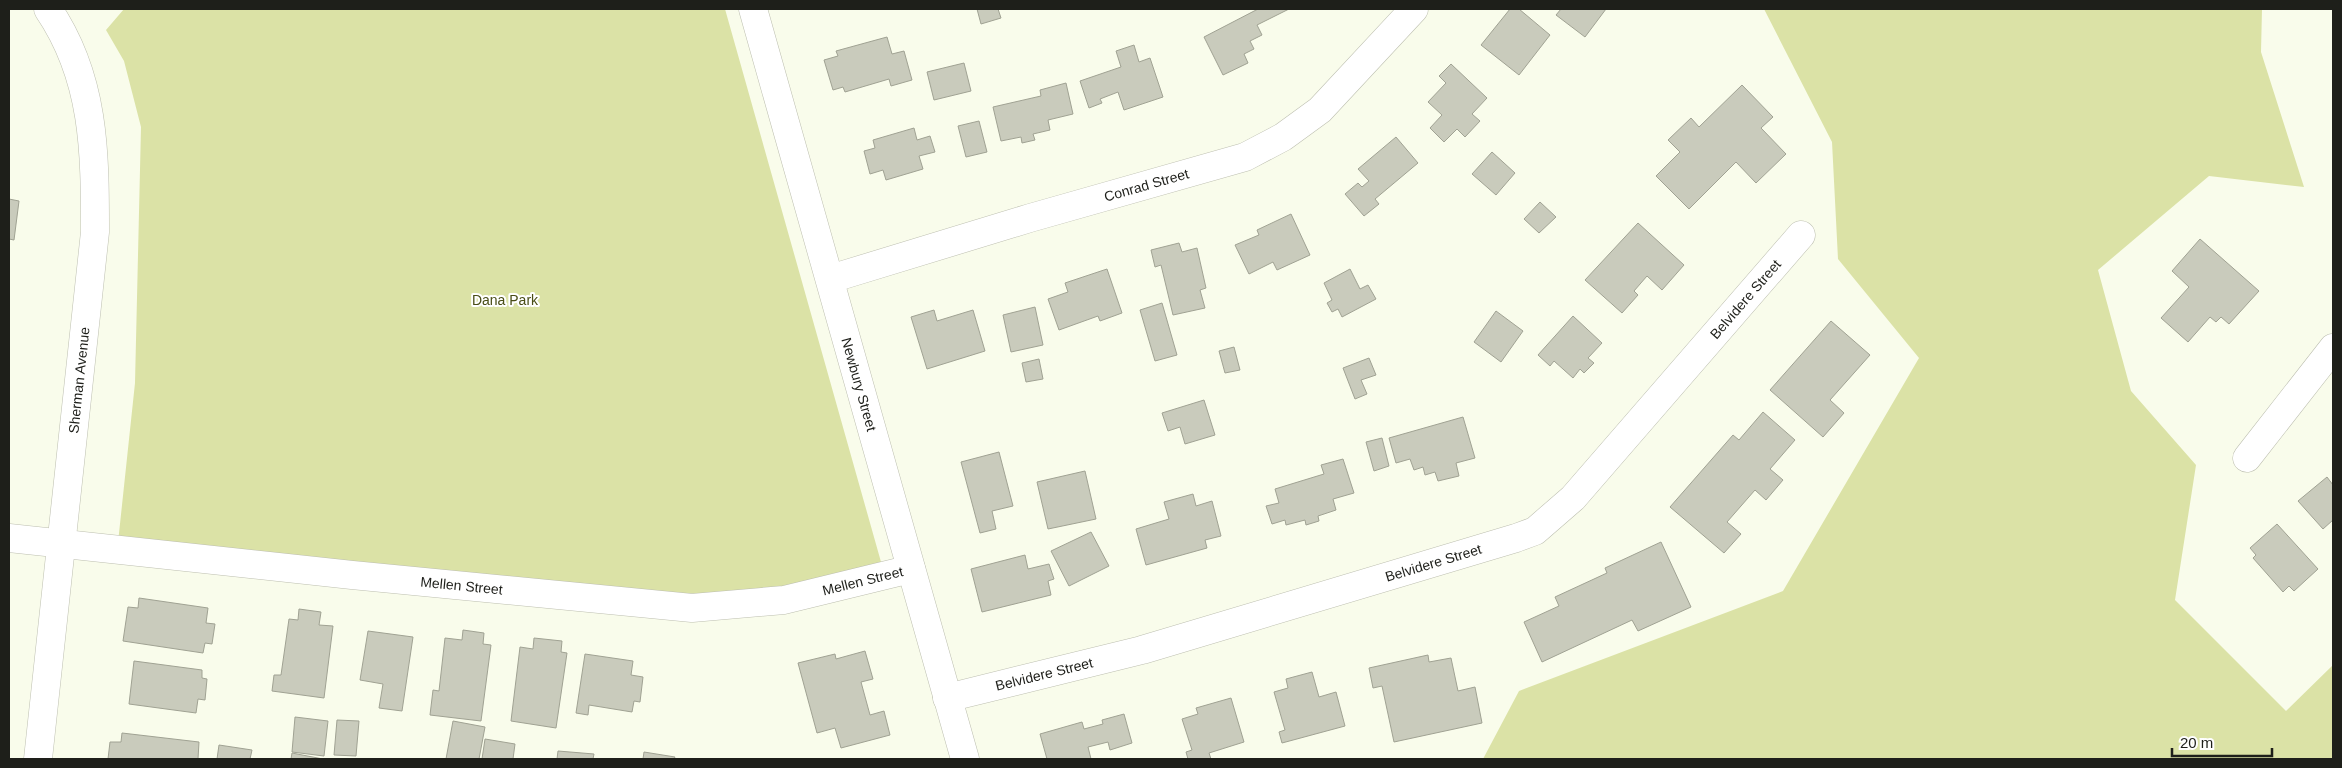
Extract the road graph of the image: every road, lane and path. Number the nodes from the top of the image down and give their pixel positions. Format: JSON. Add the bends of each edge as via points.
{"nodes":[{"id":1,"x":48,"y":9,"type":"edge"},
{"id":2,"x":753,"y":9,"type":"edge"},
{"id":3,"x":1414,"y":9,"type":"edge"},
{"id":4,"x":1801,"y":236,"type":"dead end"},
{"id":5,"x":830,"y":279,"type":"junction"},
{"id":6,"x":2333,"y":348,"type":"edge"},
{"id":7,"x":2247,"y":458,"type":"dead end"},
{"id":8,"x":9,"y":538,"type":"edge"},
{"id":9,"x":62,"y":545,"type":"junction"},
{"id":10,"x":911,"y":569,"type":"junction"},
{"id":11,"x":947,"y":698,"type":"junction"},
{"id":12,"x":38,"y":759,"type":"edge"},
{"id":13,"x":965,"y":759,"type":"edge"}],
"edges":[{"from":1,"to":9,"type":"street","name":"Sherman Avenue","via":[[71,52],[82,85],[95,156],[95,232]]},
{"from":2,"to":5,"type":"street","name":"Newbury Street"},
{"from":3,"to":5,"type":"street","name":"Conrad Street","via":[[1320,110],[1283,138],[1245,157]]},
{"from":4,"to":11,"type":"street","name":"Belvidere Street","via":[[1573,498],[1535,531],[1152,647]]},
{"from":5,"to":10,"type":"street","name":"Newbury Street"},
{"from":6,"to":7,"type":"street"},
{"from":8,"to":9,"type":"street","name":"Mellen Street"},
{"from":9,"to":10,"type":"street","name":"Mellen Street","via":[[692,608],[784,600]]},
{"from":9,"to":12,"type":"street","name":"Sherman Avenue"},
{"from":10,"to":11,"type":"street","name":"Newbury Street"},
{"from":11,"to":13,"type":"street","name":"Newbury Street"}]}
